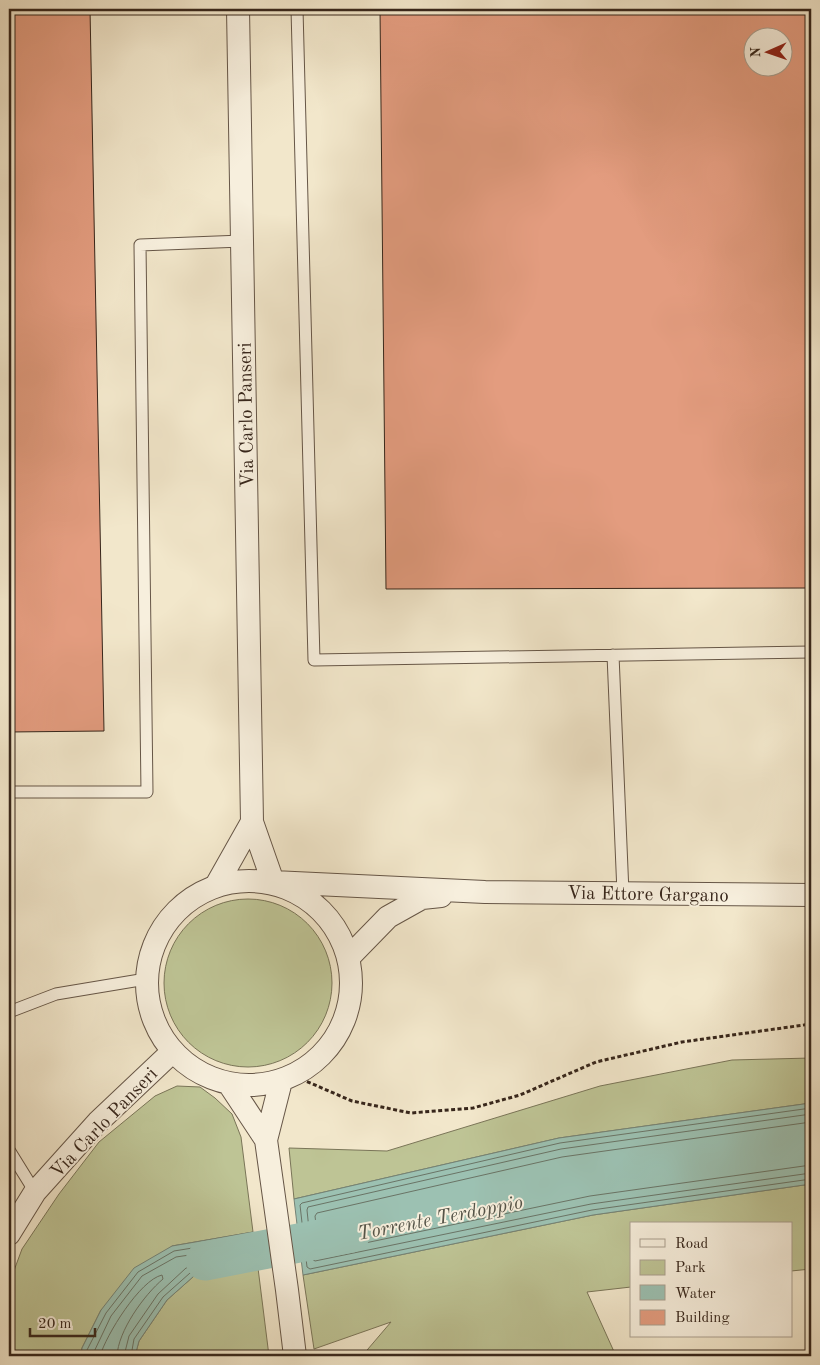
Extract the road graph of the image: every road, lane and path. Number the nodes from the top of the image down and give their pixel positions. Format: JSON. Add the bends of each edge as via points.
{"nodes":[{"id":1,"x":238,"y":9,"type":"edge"},
{"id":2,"x":298,"y":9,"type":"edge"},
{"id":3,"x":242,"y":241,"type":"junction"},
{"id":4,"x":811,"y":652,"type":"edge"},
{"id":5,"x":613,"y":655,"type":"junction"},
{"id":6,"x":9,"y":792,"type":"edge"},
{"id":7,"x":252,"y":822,"type":"junction"},
{"id":8,"x":273,"y":882,"type":"junction"},
{"id":9,"x":217,"y":884,"type":"junction"},
{"id":10,"x":484,"y":892,"type":"junction"},
{"id":11,"x":623,"y":893,"type":"junction"},
{"id":12,"x":811,"y":895,"type":"edge"},
{"id":13,"x":349,"y":957,"type":"junction"},
{"id":14,"x":146,"y":979,"type":"junction"},
{"id":15,"x":9,"y":1012,"type":"edge"},
{"id":16,"x":811,"y":1024,"type":"edge"},
{"id":17,"x":172,"y":1052,"type":"junction"},
{"id":18,"x":287,"y":1079,"type":"junction"},
{"id":19,"x":229,"y":1084,"type":"junction"},
{"id":20,"x":266,"y":1140,"type":"junction"},
{"id":21,"x":9,"y":1150,"type":"edge"},
{"id":22,"x":35,"y":1192,"type":"junction"},
{"id":23,"x":9,"y":1234,"type":"edge"},
{"id":24,"x":295,"y":1356,"type":"edge"}],
"edges":[{"from":1,"to":3,"type":"street","name":"Via Carlo Panseri"},
{"from":2,"to":5,"type":"lane","via":[[314,660]]},
{"from":3,"to":6,"type":"lane","via":[[140,245],[147,792]]},
{"from":3,"to":7,"type":"street","name":"Via Carlo Panseri"},
{"from":4,"to":5,"type":"lane"},
{"from":5,"to":11,"type":"lane"},
{"from":7,"to":8,"type":"street","name":"Via Carlo Panseri"},
{"from":7,"to":9,"type":"street"},
{"from":8,"to":9,"type":"street","name":"Via Carlo Panseri","via":[[245,879]]},
{"from":8,"to":10,"type":"street","name":"Via Ettore Gargano"},
{"from":8,"to":13,"type":"street","name":"Via Carlo Panseri","via":[[299,892],[321,909],[338,931]]},
{"from":9,"to":14,"type":"street","name":"Via Carlo Panseri","via":[[189,898],[167,920],[152,948]]},
{"from":10,"to":11,"type":"street","name":"Via Ettore Gargano"},
{"from":10,"to":13,"type":"street","name":"Via Ettore Gargano","via":[[422,898],[388,917]]},
{"from":11,"to":12,"type":"street","name":"Via Ettore Gargano"},
{"from":13,"to":18,"type":"street","name":"Via Carlo Panseri","via":[[351,992],[342,1026],[322,1056]]},
{"from":14,"to":15,"type":"lane","via":[[56,994]]},
{"from":14,"to":17,"type":"street","name":"Via Carlo Panseri","via":[[151,1014]]},
{"from":16,"to":18,"type":"path","via":[[682,1042],[596,1062],[520,1095],[472,1108],[411,1113],[352,1101]]},
{"from":17,"to":19,"type":"street","name":"Via Carlo Panseri","via":[[198,1072]]},
{"from":17,"to":22,"type":"street","name":"Via Carlo Panseri","via":[[98,1122]]},
{"from":18,"to":19,"type":"street","name":"Via Carlo Panseri","via":[[255,1086]]},
{"from":18,"to":20,"type":"street"},
{"from":19,"to":20,"type":"street"},
{"from":20,"to":24,"type":"street"},
{"from":21,"to":22,"type":"lane","name":"Via Carlo Panseri"},
{"from":22,"to":23,"type":"street","name":"Via Carlo Panseri"}]}
